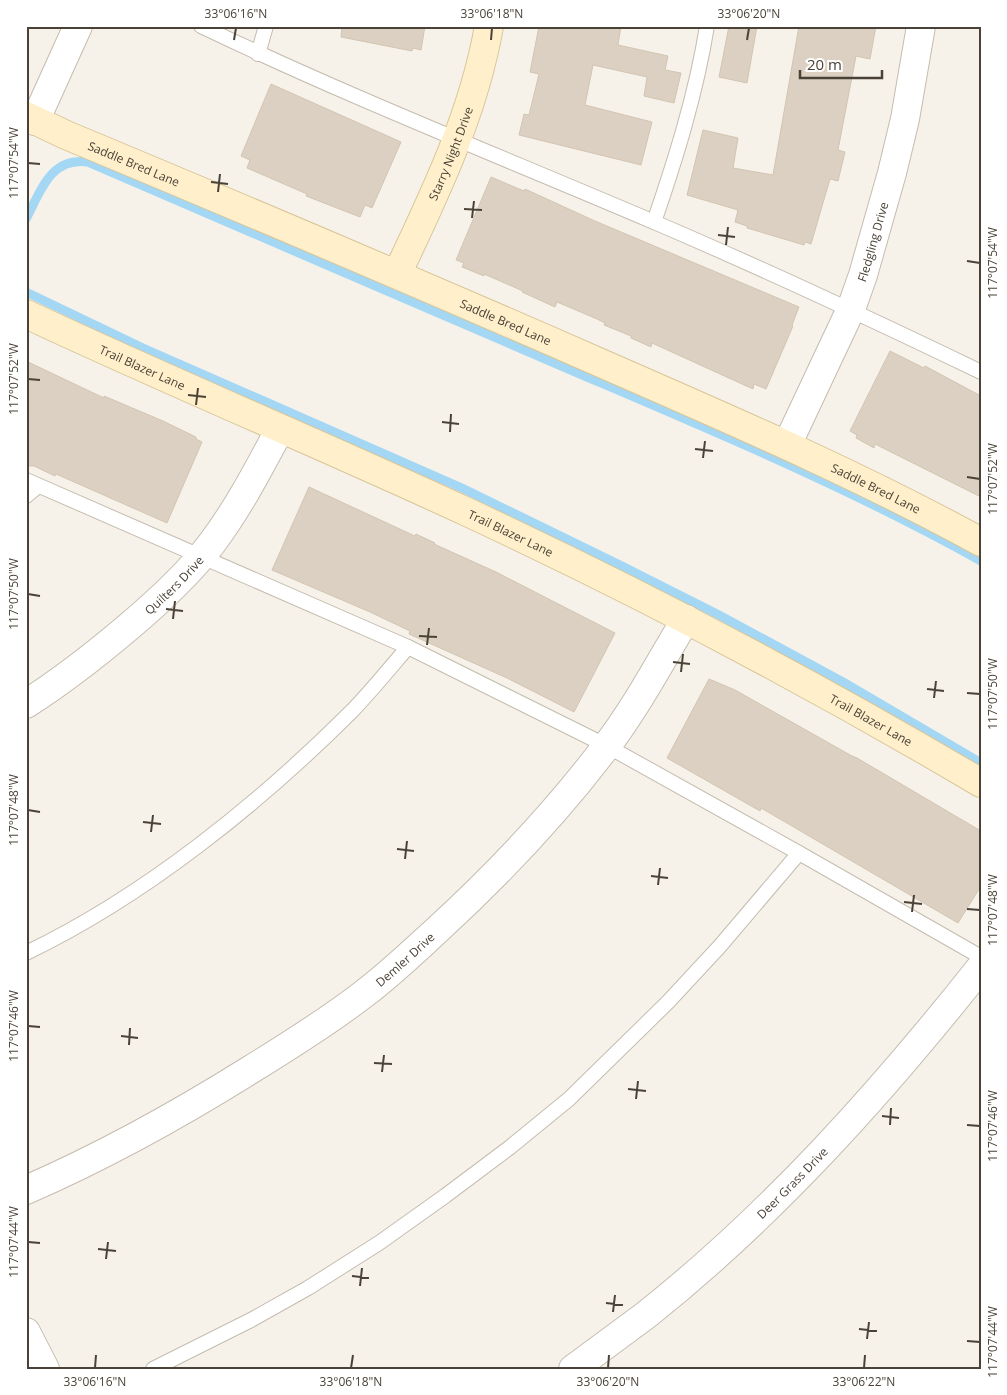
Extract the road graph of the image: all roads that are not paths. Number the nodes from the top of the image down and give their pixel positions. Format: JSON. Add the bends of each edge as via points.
{"nodes":[{"id":1,"x":78,"y":26,"type":"edge"},
{"id":2,"x":201,"y":26,"type":"edge"},
{"id":3,"x":266,"y":26,"type":"edge"},
{"id":4,"x":489,"y":26,"type":"edge"},
{"id":5,"x":707,"y":26,"type":"edge"},
{"id":6,"x":922,"y":26,"type":"edge"},
{"id":7,"x":258,"y":54,"type":"junction"},
{"id":8,"x":29,"y":125,"type":"edge"},
{"id":9,"x":457,"y":140,"type":"junction"},
{"id":10,"x":654,"y":222,"type":"junction"},
{"id":11,"x":397,"y":274,"type":"junction"},
{"id":12,"x":851,"y":309,"type":"junction"},
{"id":13,"x":26,"y":314,"type":"edge"},
{"id":14,"x":981,"y":372,"type":"edge"},
{"id":15,"x":280,"y":429,"type":"junction"},
{"id":16,"x":788,"y":445,"type":"junction"},
{"id":17,"x":32,"y":483,"type":"edge"},
{"id":18,"x":26,"y":496,"type":"edge"},
{"id":19,"x":981,"y":542,"type":"edge"},
{"id":20,"x":201,"y":557,"type":"junction"},
{"id":21,"x":686,"y":619,"type":"junction"},
{"id":22,"x":408,"y":647,"type":"junction"},
{"id":23,"x":26,"y":704,"type":"edge"},
{"id":24,"x":607,"y":746,"type":"junction"},
{"id":25,"x":981,"y":783,"type":"edge"},
{"id":26,"x":799,"y":853,"type":"junction"},
{"id":27,"x":26,"y":953,"type":"edge"},
{"id":28,"x":981,"y":957,"type":"edge"},
{"id":29,"x":981,"y":967,"type":"edge"},
{"id":30,"x":26,"y":1190,"type":"edge"},
{"id":31,"x":26,"y":1332,"type":"edge"},
{"id":32,"x":45,"y":1369,"type":"edge"},
{"id":33,"x":153,"y":1369,"type":"edge"},
{"id":34,"x":573,"y":1369,"type":"edge"}],
"edges":[{"from":1,"to":8,"type":"street"},
{"from":2,"to":7,"type":"lane"},
{"from":3,"to":7,"type":"lane"},
{"from":4,"to":9,"type":"street","name":"Starry Night Drive","via":[[472,98]]},
{"from":5,"to":10,"type":"lane","via":[[695,89]]},
{"from":6,"to":12,"type":"street","name":"Fledgling Drive","via":[[892,173]]},
{"from":7,"to":9,"type":"lane"},
{"from":8,"to":11,"type":"street","name":"Saddle Bred Lane"},
{"from":9,"to":10,"type":"lane"},
{"from":9,"to":11,"type":"street","name":"Starry Night Drive"},
{"from":10,"to":12,"type":"lane"},
{"from":11,"to":16,"type":"street","name":"Saddle Bred Lane"},
{"from":12,"to":14,"type":"lane"},
{"from":12,"to":16,"type":"street","name":"Fledgling Drive"},
{"from":13,"to":15,"type":"street","name":"Trail Blazer Lane"},
{"from":15,"to":20,"type":"street","name":"Quilters Drive","via":[[242,498]]},
{"from":15,"to":21,"type":"street","name":"Trail Blazer Lane","via":[[465,511]]},
{"from":16,"to":19,"type":"street","name":"Saddle Bred Lane"},
{"from":17,"to":18,"type":"lane"},
{"from":17,"to":20,"type":"lane"},
{"from":20,"to":22,"type":"lane"},
{"from":20,"to":23,"type":"street","name":"Quilters Drive","via":[[145,613],[85,664]]},
{"from":21,"to":24,"type":"street","name":"Demler Drive"},
{"from":21,"to":25,"type":"street","name":"Trail Blazer Lane","via":[[766,660]]},
{"from":22,"to":24,"type":"lane"},
{"from":22,"to":27,"type":"lane","via":[[354,708],[230,821],[134,890]]},
{"from":24,"to":26,"type":"lane"},
{"from":24,"to":30,"type":"street","name":"Demler Drive","via":[[554,810],[472,898],[366,993],[296,1042],[157,1125]]},
{"from":26,"to":28,"type":"lane"},
{"from":26,"to":33,"type":"lane","via":[[662,1009],[569,1099],[509,1148],[379,1243],[316,1283]]},
{"from":29,"to":34,"type":"street","name":"Deer Grass Drive","via":[[882,1087],[783,1192],[646,1315]]},
{"from":31,"to":32,"type":"street"}]}
